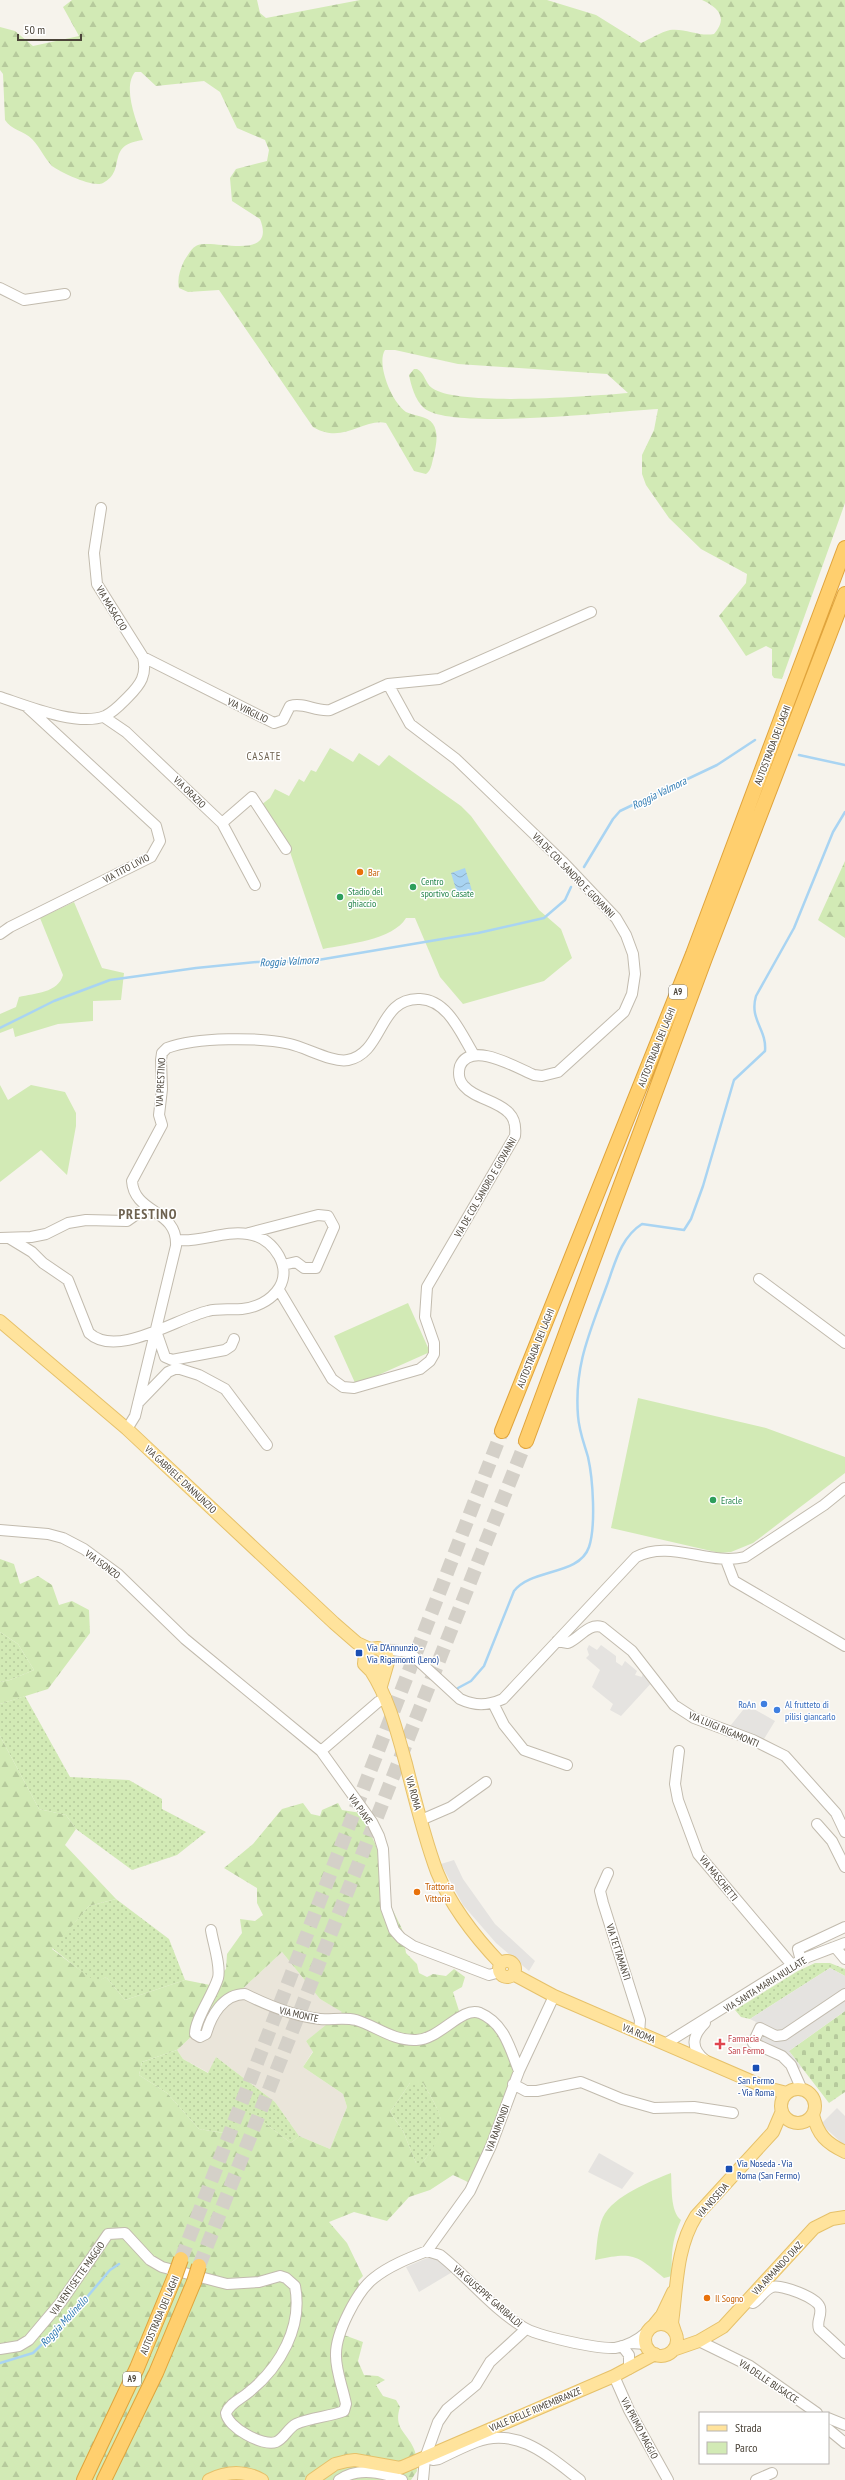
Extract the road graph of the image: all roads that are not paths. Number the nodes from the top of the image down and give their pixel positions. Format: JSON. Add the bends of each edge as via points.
{"nodes":[{"id":1,"x":0,"y":288,"type":"edge"},
{"id":2,"x":65,"y":294,"type":"dead end"},
{"id":3,"x":101,"y":508,"type":"dead end"},
{"id":4,"x":845,"y":548,"type":"edge"},
{"id":5,"x":845,"y":594,"type":"edge"},
{"id":6,"x":591,"y":612,"type":"dead end"},
{"id":7,"x":143,"y":657,"type":"junction"},
{"id":8,"x":388,"y":684,"type":"junction"},
{"id":9,"x":0,"y":697,"type":"edge"},
{"id":10,"x":25,"y":705,"type":"junction"},
{"id":11,"x":104,"y":717,"type":"junction"},
{"id":12,"x":222,"y":823,"type":"junction"},
{"id":13,"x":286,"y":849,"type":"dead end"},
{"id":14,"x":255,"y":885,"type":"dead end"},
{"id":15,"x":0,"y":934,"type":"edge"},
{"id":16,"x":474,"y":1055,"type":"junction"},
{"id":17,"x":147,"y":1206,"type":"junction"},
{"id":18,"x":248,"y":1234,"type":"junction"},
{"id":19,"x":4,"y":1238,"type":"edge"},
{"id":20,"x":176,"y":1240,"type":"junction"},
{"id":21,"x":283,"y":1264,"type":"junction"},
{"id":22,"x":759,"y":1279,"type":"dead end"},
{"id":23,"x":279,"y":1290,"type":"junction"},
{"id":24,"x":0,"y":1321,"type":"edge"},
{"id":25,"x":156,"y":1331,"type":"junction"},
{"id":26,"x":234,"y":1339,"type":"dead end"},
{"id":27,"x":845,"y":1343,"type":"edge"},
{"id":28,"x":138,"y":1403,"type":"junction"},
{"id":29,"x":128,"y":1429,"type":"junction"},
{"id":30,"x":502,"y":1431,"type":"tunnel mouth"},
{"id":31,"x":526,"y":1441,"type":"tunnel mouth"},
{"id":32,"x":267,"y":1445,"type":"dead end"},
{"id":33,"x":845,"y":1488,"type":"edge"},
{"id":34,"x":0,"y":1530,"type":"edge"},
{"id":35,"x":726,"y":1560,"type":"junction"},
{"id":36,"x":185,"y":1639,"type":"joint"},
{"id":37,"x":557,"y":1641,"type":"junction"},
{"id":38,"x":845,"y":1646,"type":"edge"},
{"id":39,"x":372,"y":1652,"type":"junction"},
{"id":40,"x":398,"y":1652,"type":"junction"},
{"id":41,"x":387,"y":1665,"type":"junction"},
{"id":42,"x":371,"y":1671,"type":"junction"},
{"id":43,"x":381,"y":1686,"type":"junction"},
{"id":44,"x":386,"y":1698,"type":"junction"},
{"id":45,"x":493,"y":1703,"type":"junction"},
{"id":46,"x":320,"y":1751,"type":"junction"},
{"id":47,"x":680,"y":1751,"type":"dead end"},
{"id":48,"x":567,"y":1765,"type":"dead end"},
{"id":49,"x":486,"y":1782,"type":"dead end"},
{"id":50,"x":421,"y":1820,"type":"junction"},
{"id":51,"x":817,"y":1824,"type":"dead end"},
{"id":52,"x":845,"y":1832,"type":"edge"},
{"id":53,"x":845,"y":1867,"type":"edge"},
{"id":54,"x":608,"y":1872,"type":"dead end"},
{"id":55,"x":845,"y":1927,"type":"edge"},
{"id":56,"x":211,"y":1930,"type":"dead end"},
{"id":57,"x":840,"y":1945,"type":"edge"},
{"id":58,"x":845,"y":1959,"type":"edge"},
{"id":59,"x":797,"y":1963,"type":"junction"},
{"id":60,"x":500,"y":1968,"type":"junction"},
{"id":61,"x":845,"y":1994,"type":"edge"},
{"id":62,"x":554,"y":1996,"type":"junction"},
{"id":63,"x":709,"y":2018,"type":"junction"},
{"id":64,"x":639,"y":2033,"type":"junction"},
{"id":65,"x":665,"y":2044,"type":"junction"},
{"id":66,"x":710,"y":2064,"type":"junction"},
{"id":67,"x":519,"y":2070,"type":"junction"},
{"id":68,"x":513,"y":2084,"type":"junction"},
{"id":69,"x":767,"y":2088,"type":"junction"},
{"id":70,"x":802,"y":2090,"type":"junction"},
{"id":71,"x":787,"y":2093,"type":"junction"},
{"id":72,"x":782,"y":2108,"type":"junction"},
{"id":73,"x":734,"y":2113,"type":"dead end"},
{"id":74,"x":813,"y":2115,"type":"junction"},
{"id":75,"x":794,"y":2122,"type":"junction"},
{"id":76,"x":773,"y":2132,"type":"junction"},
{"id":77,"x":845,"y":2152,"type":"edge"},
{"id":78,"x":845,"y":2217,"type":"edge"},
{"id":79,"x":427,"y":2251,"type":"junction"},
{"id":80,"x":181,"y":2259,"type":"tunnel mouth"},
{"id":81,"x":199,"y":2266,"type":"tunnel mouth"},
{"id":82,"x":677,"y":2281,"type":"junction"},
{"id":83,"x":747,"y":2301,"type":"junction"},
{"id":84,"x":526,"y":2329,"type":"junction"},
{"id":85,"x":650,"y":2329,"type":"junction"},
{"id":86,"x":675,"y":2332,"type":"junction"},
{"id":87,"x":699,"y":2341,"type":"junction"},
{"id":88,"x":627,"y":2344,"type":"junction"},
{"id":89,"x":0,"y":2349,"type":"edge"},
{"id":90,"x":673,"y":2350,"type":"junction"},
{"id":91,"x":648,"y":2352,"type":"junction"},
{"id":92,"x":845,"y":2353,"type":"edge"},
{"id":93,"x":629,"y":2368,"type":"junction"},
{"id":94,"x":614,"y":2376,"type":"junction"},
{"id":95,"x":815,"y":2412,"type":"edge"},
{"id":96,"x":829,"y":2418,"type":"edge"},
{"id":97,"x":845,"y":2425,"type":"edge"},
{"id":98,"x":829,"y":2429,"type":"edge"},
{"id":99,"x":845,"y":2443,"type":"edge"},
{"id":100,"x":425,"y":2458,"type":"junction"},
{"id":101,"x":772,"y":2473,"type":"dead end"},
{"id":102,"x":84,"y":2480,"type":"edge"},
{"id":103,"x":104,"y":2480,"type":"edge"},
{"id":104,"x":209,"y":2480,"type":"edge"},
{"id":105,"x":262,"y":2480,"type":"edge"},
{"id":106,"x":312,"y":2480,"type":"edge"},
{"id":107,"x":339,"y":2480,"type":"edge"},
{"id":108,"x":402,"y":2480,"type":"edge"},
{"id":109,"x":423,"y":2480,"type":"edge"},
{"id":110,"x":580,"y":2480,"type":"edge"},
{"id":111,"x":668,"y":2480,"type":"edge"},
{"id":112,"x":756,"y":2480,"type":"edge"}],
"edges":[{"from":1,"to":2,"type":"street","via":[[24,300]]},
{"from":3,"to":7,"type":"street","name":"VIA MASACCIO","via":[[94,553],[97,584]]},
{"from":4,"to":30,"type":"highway","name":"AUTOSTRADA DEI LAGHI","number":"A9","via":[[693,954]]},
{"from":5,"to":31,"type":"highway","name":"AUTOSTRADA DEI LAGHI","number":"A9","via":[[705,958]]},
{"from":6,"to":8,"type":"street","name":"VIA VIRGILIO","via":[[439,679]]},
{"from":7,"to":8,"type":"street","name":"VIA VIRGILIO","via":[[274,723],[283,720],[290,706],[296,704],[320,711],[330,710]]},
{"from":7,"to":11,"type":"street","via":[[145,676],[138,687],[113,712]]},
{"from":8,"to":16,"type":"street","name":"VIA DE COL SANDRO E GIOVANNI","via":[[410,724],[456,760],[562,861],[616,918],[633,954],[635,974],[632,994],[624,1012],[558,1072],[534,1075],[485,1054]]},
{"from":9,"to":10,"type":"street"},
{"from":10,"to":11,"type":"street","via":[[77,719]]},
{"from":10,"to":15,"type":"street","name":"VIA TITO LIVIO","via":[[156,826],[160,841],[151,857]]},
{"from":11,"to":12,"type":"street","name":"VIA ORAZIO","via":[[126,732]]},
{"from":12,"to":13,"type":"street","via":[[252,797]]},
{"from":12,"to":14,"type":"street","name":"VIA ORAZIO"},
{"from":16,"to":17,"type":"street","name":"VIA PRESTINO","via":[[443,1008],[432,1001],[419,999],[395,1007],[386,1016],[367,1050],[358,1057],[347,1060],[336,1060],[316,1051],[265,1039],[220,1040],[167,1048],[162,1053],[161,1060],[162,1089],[159,1115],[162,1125],[132,1181],[136,1196]]},
{"from":16,"to":23,"type":"street","name":"VIA DE COL SANDRO E GIOVANNI","via":[[467,1057],[460,1067],[462,1084],[509,1113],[515,1124],[515,1136],[427,1287],[425,1317],[434,1343],[434,1354],[430,1361],[420,1369],[354,1388],[343,1387],[332,1379]]},
{"from":17,"to":19,"type":"street","via":[[127,1221],[86,1220],[68,1223],[46,1234]]},
{"from":17,"to":20,"type":"street","name":"VIA PRESTINO","via":[[169,1222]]},
{"from":18,"to":20,"type":"street","via":[[232,1233],[205,1239]]},
{"from":18,"to":21,"type":"street","via":[[262,1238],[271,1245]]},
{"from":18,"to":21,"type":"street","via":[[318,1215],[328,1216],[334,1227],[316,1268],[304,1268],[296,1262]]},
{"from":19,"to":25,"type":"street","via":[[32,1252],[68,1280],[85,1327],[94,1337],[108,1342]]},
{"from":20,"to":25,"type":"street"},
{"from":21,"to":23,"type":"street","via":[[283,1282]]},
{"from":22,"to":27,"type":"street"},
{"from":23,"to":25,"type":"street","via":[[258,1306],[209,1310]]},
{"from":24,"to":29,"type":"main road","name":"VIA GABRIELE D'ANNUNZIO"},
{"from":25,"to":26,"type":"street","via":[[165,1357],[172,1360],[225,1350],[231,1346]]},
{"from":25,"to":28,"type":"street"},
{"from":28,"to":29,"type":"street"},
{"from":28,"to":32,"type":"street","via":[[168,1372],[177,1368],[199,1375],[225,1389]]},
{"from":29,"to":39,"type":"main road","name":"VIA GABRIELE D'ANNUNZIO","via":[[357,1642]]},
{"from":33,"to":35,"type":"street","via":[[756,1550],[744,1557]]},
{"from":34,"to":36,"type":"street","name":"VIA ISONZO","via":[[48,1534],[63,1538],[84,1549],[118,1574]]},
{"from":35,"to":37,"type":"street","via":[[663,1551],[645,1552],[636,1557]]},
{"from":35,"to":38,"type":"street","via":[[734,1581]]},
{"from":36,"to":46,"type":"street","name":"VIA PIAVE"},
{"from":37,"to":45,"type":"street","via":[[503,1699]]},
{"from":37,"to":52,"type":"street","name":"VIA LUIGI RIGAMONTI","via":[[568,1643],[590,1627],[602,1627],[632,1651],[674,1705],[694,1718],[753,1740],[785,1756],[836,1813]]},
{"from":39,"to":40,"type":"street"},
{"from":39,"to":41,"type":"main road","via":[[387,1655]]},
{"from":39,"to":42,"type":"main road","via":[[364,1664]]},
{"from":40,"to":41,"type":"street"},
{"from":40,"to":45,"type":"street","via":[[409,1652],[460,1699],[470,1703]]},
{"from":41,"to":42,"type":"main road","via":[[380,1671]]},
{"from":41,"to":43,"type":"main road"},
{"from":42,"to":43,"type":"main road"},
{"from":43,"to":44,"type":"main road"},
{"from":44,"to":46,"type":"street"},
{"from":44,"to":50,"type":"main road","name":"VIA ROMA"},
{"from":45,"to":48,"type":"street","via":[[504,1725],[524,1750]]},
{"from":46,"to":60,"type":"street","name":"VIA PIAVE","via":[[372,1822],[379,1836],[383,1849],[386,1908],[394,1930],[413,1946],[481,1973],[489,1975]]},
{"from":47,"to":59,"type":"street","name":"VIA MASCHETTI","via":[[675,1784],[698,1854]]},
{"from":49,"to":50,"type":"street","via":[[451,1807]]},
{"from":50,"to":60,"type":"main road","name":"VIA ROMA","via":[[437,1873],[452,1901]]},
{"from":51,"to":53,"type":"street","via":[[832,1841]]},
{"from":54,"to":64,"type":"street","name":"VIA TETTAMANTI","via":[[600,1891],[640,2020]]},
{"from":55,"to":59,"type":"street","via":[[798,1949]]},
{"from":56,"to":67,"type":"street","name":"VIA MONTE","via":[[214,1952],[220,1965],[206,2008],[195,2026],[196,2034],[200,2037],[206,2034],[209,2022],[219,2007],[240,1994],[290,2014],[324,2020],[356,2020],[402,2039],[416,2040],[438,2033],[461,2015],[471,2011],[480,2013],[503,2029]]},
{"from":57,"to":58,"type":"street"},
{"from":57,"to":59,"type":"street","name":"VIA SANTA MARIA NULLATE"},
{"from":59,"to":63,"type":"street","name":"VIA SANTA MARIA NULLATE"},
{"from":60,"to":62,"type":"main road","name":"VIA ROMA","via":[[506,1977],[513,1974]]},
{"from":61,"to":70,"type":"street","via":[[784,2035],[776,2036],[760,2028],[753,2043],[782,2056],[791,2065]]},
{"from":62,"to":64,"type":"main road","name":"VIA ROMA"},
{"from":62,"to":67,"type":"street","name":"VIA RAIMONDI"},
{"from":63,"to":65,"type":"street","name":"VIA SANTA MARIA NULLATE"},
{"from":63,"to":66,"type":"street","name":"VIA SANTA MARIA NULLATE","via":[[694,2036],[694,2045],[697,2053]]},
{"from":64,"to":65,"type":"main road","name":"VIA ROMA"},
{"from":65,"to":66,"type":"main road","name":"VIA ROMA"},
{"from":66,"to":69,"type":"main road","name":"VIA ROMA"},
{"from":67,"to":68,"type":"street","name":"VIA RAIMONDI"},
{"from":68,"to":73,"type":"street","via":[[526,2091],[538,2091],[581,2082],[622,2099],[654,2108],[694,2107]]},
{"from":68,"to":79,"type":"street","name":"VIA RAIMONDI","via":[[491,2146],[468,2194]]},
{"from":69,"to":71,"type":"main road","name":"VIA ROMA"},
{"from":69,"to":72,"type":"main road","name":"VIA ROMA"},
{"from":70,"to":71,"type":"main road"},
{"from":70,"to":74,"type":"main road","via":[[812,2097],[815,2103]]},
{"from":71,"to":72,"type":"main road"},
{"from":72,"to":75,"type":"main road","via":[[788,2119]]},
{"from":72,"to":76,"type":"main road","name":"VIA NOSEDA"},
{"from":74,"to":75,"type":"main road","via":[[805,2122]]},
{"from":74,"to":77,"type":"main road","via":[[819,2135]]},
{"from":75,"to":76,"type":"main road","name":"VIA NOSEDA"},
{"from":76,"to":82,"type":"main road","name":"VIA NOSEDA","via":[[696,2216],[684,2238]]},
{"from":78,"to":83,"type":"main road","name":"VIA ARMANDO DIAZ","via":[[832,2219],[814,2228]]},
{"from":79,"to":84,"type":"street","name":"VIA GIUSEPPE GARIBALDI","via":[[440,2255],[507,2316]]},
{"from":79,"to":89,"type":"street","name":"VIA VENTISETTE MAGGIO","via":[[373,2278],[347,2318],[336,2349],[346,2404],[344,2411],[296,2424],[276,2442],[260,2440],[239,2430],[230,2423],[226,2413],[234,2402],[267,2376],[291,2336],[296,2319],[297,2296],[295,2286],[286,2278],[280,2276],[259,2282],[227,2284],[214,2281],[162,2267],[150,2260],[125,2233],[108,2234],[40,2329],[19,2346]]},
{"from":80,"to":102,"type":"highway","name":"AUTOSTRADA DEI LAGHI","number":"A9","bridge":true,"via":[[137,2368]]},
{"from":81,"to":103,"type":"highway","name":"AUTOSTRADA DEI LAGHI","number":"A9","bridge":true,"via":[[156,2373]]},
{"from":82,"to":85,"type":"main road","name":"VIA NOSEDA","via":[[670,2300]]},
{"from":82,"to":86,"type":"main road","name":"VIA NOSEDA","via":[[672,2323]]},
{"from":83,"to":87,"type":"main road","name":"VIA ARMANDO DIAZ","via":[[723,2327]]},
{"from":83,"to":92,"type":"street","via":[[757,2301],[767,2290],[775,2286],[800,2293],[818,2303],[818,2329]]},
{"from":84,"to":88,"type":"street","name":"VIA GIUSEPPE GARIBALDI","via":[[599,2347]]},
{"from":84,"to":100,"type":"street","via":[[490,2362],[471,2391],[447,2409],[438,2422]]},
{"from":85,"to":86,"type":"main road","via":[[666,2325]]},
{"from":85,"to":88,"type":"street"},
{"from":85,"to":91,"type":"main road"},
{"from":86,"to":90,"type":"main road","via":[[677,2343]]},
{"from":87,"to":90,"type":"main road","name":"VIA ARMANDO DIAZ"},
{"from":87,"to":95,"type":"street","name":"VIA DELLE BUSACCE","via":[[750,2366]]},
{"from":88,"to":91,"type":"street","name":"VIA GIUSEPPE GARIBALDI"},
{"from":88,"to":93,"type":"street"},
{"from":90,"to":91,"type":"main road","via":[[663,2356]]},
{"from":91,"to":93,"type":"main road","name":"VIALE DELLE RIMEMBRANZE"},
{"from":93,"to":94,"type":"main road","name":"VIALE DELLE RIMEMBRANZE"},
{"from":94,"to":100,"type":"main road","name":"VIALE DELLE RIMEMBRANZE","via":[[514,2417]]},
{"from":94,"to":111,"type":"street","name":"VIA PRIMO MAGGIO","via":[[629,2410]]},
{"from":96,"to":97,"type":"street"},
{"from":98,"to":99,"type":"street"},
{"from":100,"to":106,"type":"main road","name":"VIALE DELLE RIMEMBRANZE","via":[[400,2468],[355,2460],[340,2462]]},
{"from":100,"to":109,"type":"street"},
{"from":100,"to":110,"type":"street","via":[[439,2459],[477,2441],[508,2437],[526,2442]]},
{"from":101,"to":112,"type":"street"},
{"from":104,"to":105,"type":"main road","via":[[220,2474],[236,2472]]},
{"from":107,"to":108,"type":"street","via":[[348,2474],[363,2472],[387,2474]]}]}
